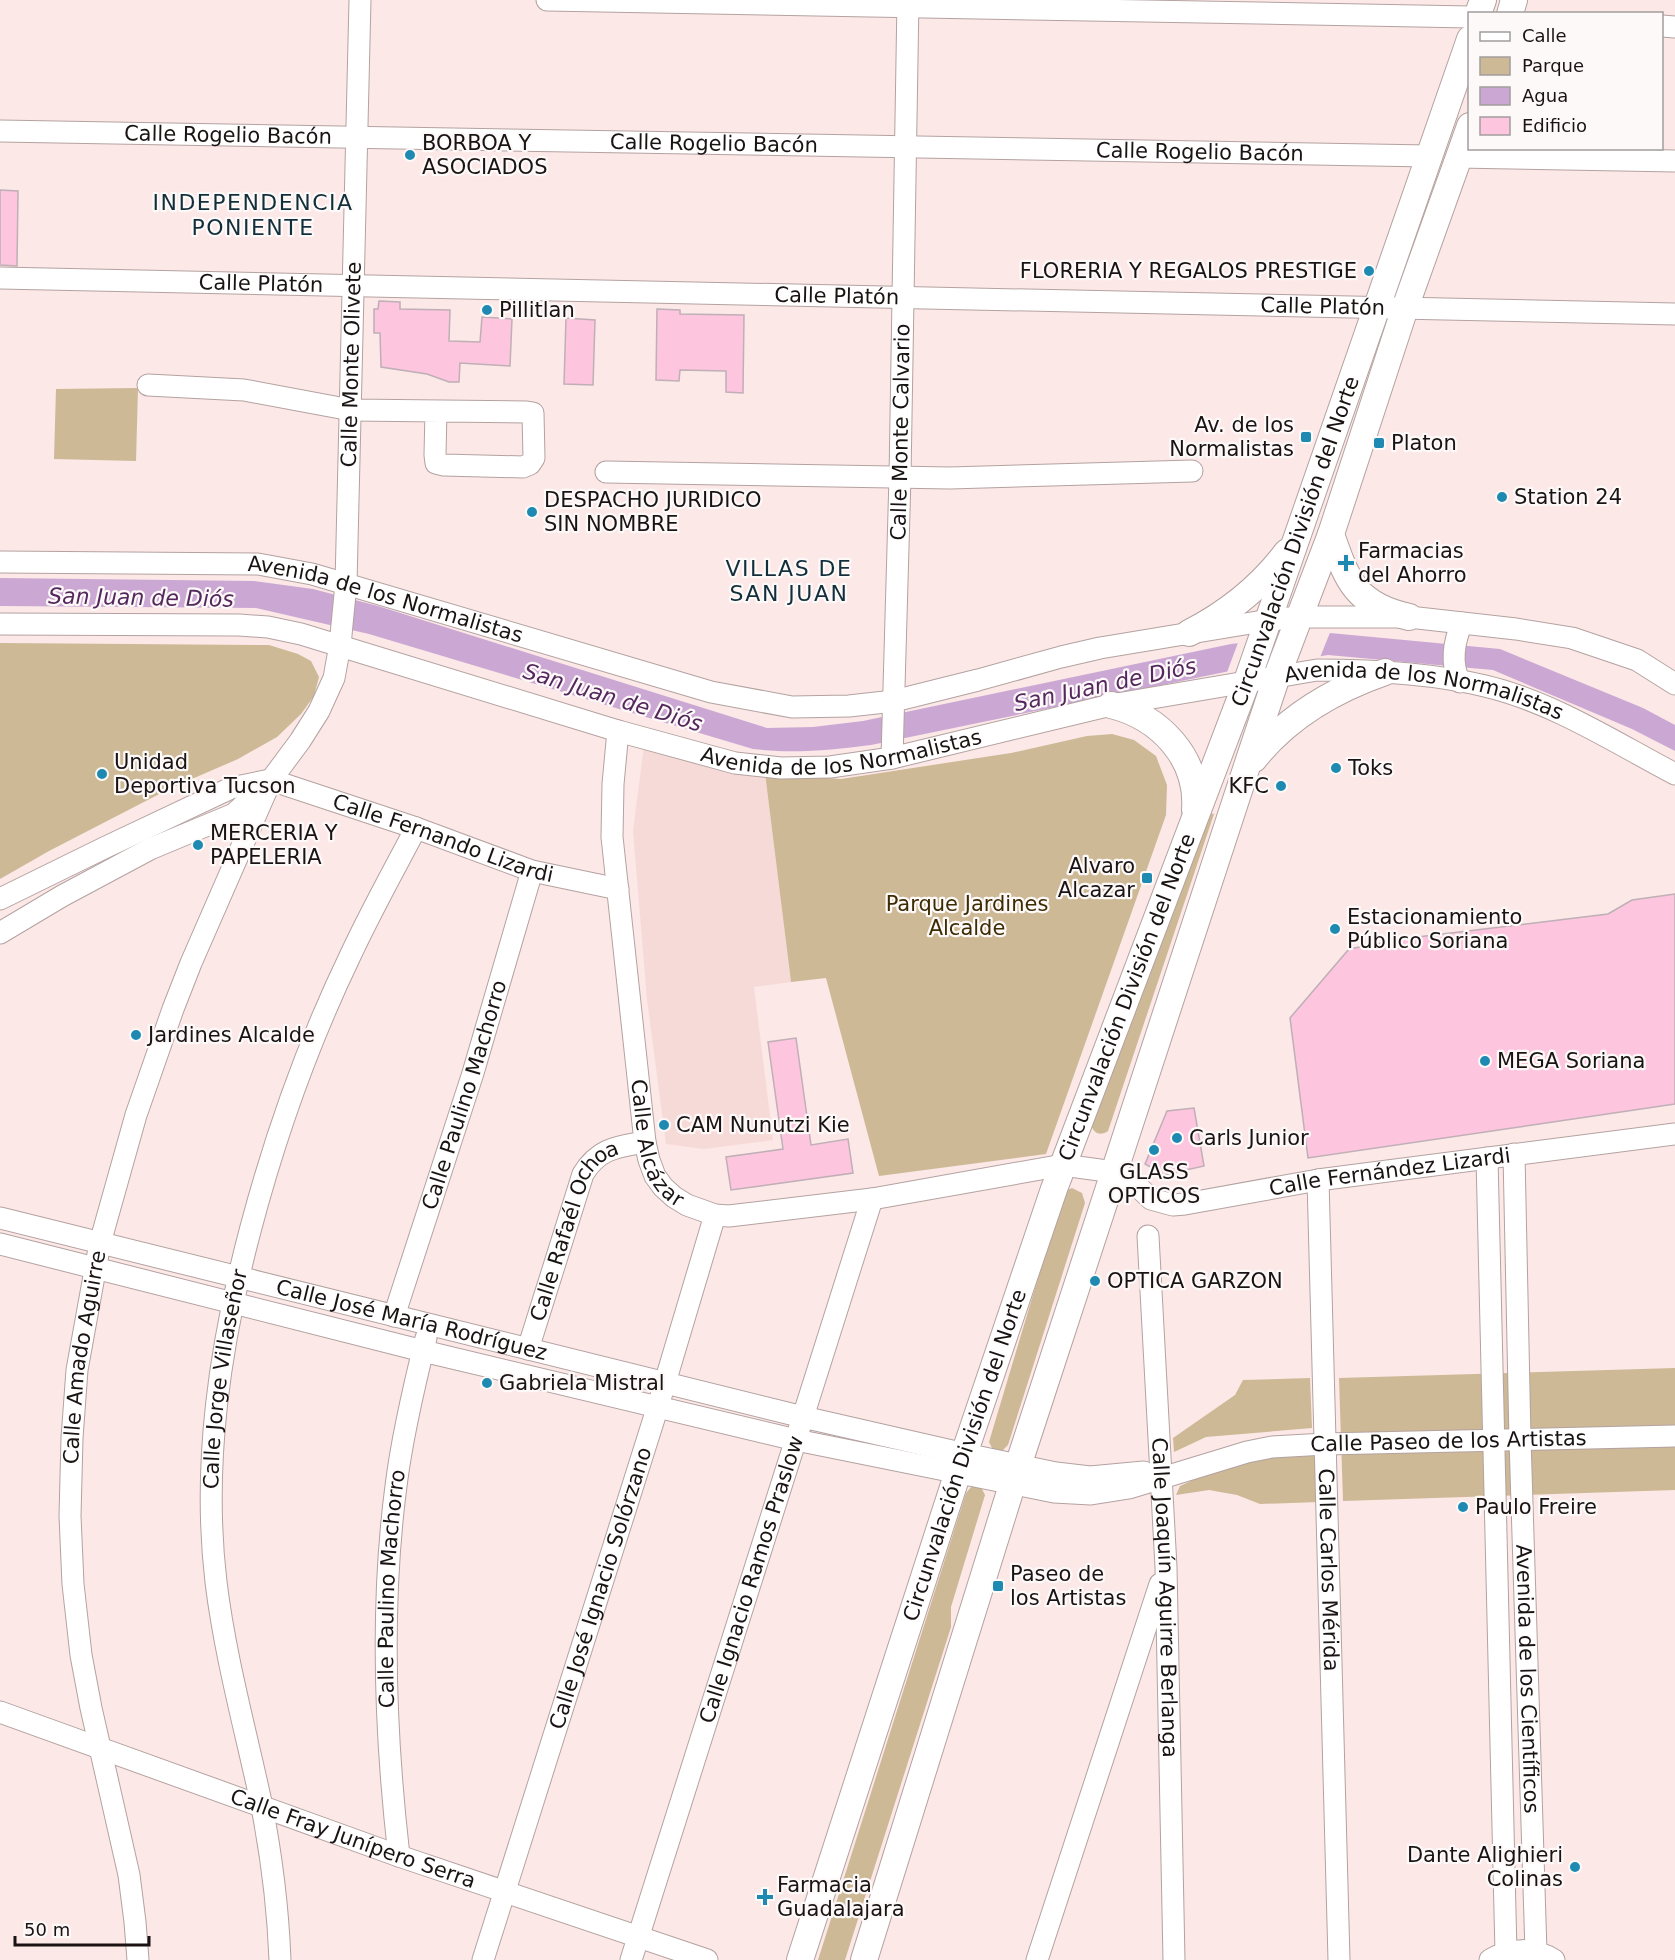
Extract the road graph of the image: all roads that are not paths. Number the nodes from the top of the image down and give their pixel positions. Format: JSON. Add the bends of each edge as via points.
{"nodes":[{"id":1,"x":360,"y":0,"type":"edge"},
{"id":2,"x":547,"y":0,"type":"edge"},
{"id":3,"x":907,"y":4,"type":"edge"},
{"id":4,"x":1468,"y":17,"type":"edge"},
{"id":5,"x":1468,"y":45,"type":"edge"},
{"id":6,"x":0,"y":130,"type":"edge"},
{"id":7,"x":1468,"y":131,"type":"edge"},
{"id":8,"x":357,"y":137,"type":"junction"},
{"id":9,"x":904,"y":147,"type":"junction"},
{"id":10,"x":1429,"y":156,"type":"junction"},
{"id":11,"x":1458,"y":157,"type":"junction"},
{"id":12,"x":1675,"y":161,"type":"edge"},
{"id":13,"x":0,"y":278,"type":"edge"},
{"id":14,"x":354,"y":285,"type":"junction"},
{"id":15,"x":902,"y":297,"type":"junction"},
{"id":16,"x":1376,"y":307,"type":"junction"},
{"id":17,"x":1405,"y":308,"type":"junction"},
{"id":18,"x":1675,"y":314,"type":"edge"},
{"id":19,"x":148,"y":385,"type":"dead end"},
{"id":20,"x":351,"y":410,"type":"junction"},
{"id":21,"x":436,"y":411,"type":"junction"},
{"id":22,"x":1192,"y":471,"type":"dead end"},
{"id":23,"x":606,"y":472,"type":"dead end"},
{"id":24,"x":900,"y":477,"type":"junction"},
{"id":25,"x":1299,"y":531,"type":"junction"},
{"id":26,"x":1331,"y":534,"type":"junction"},
{"id":27,"x":0,"y":562,"type":"edge"},
{"id":28,"x":346,"y":587,"type":"junction"},
{"id":29,"x":1409,"y":617,"type":"junction"},
{"id":30,"x":1299,"y":619,"type":"junction"},
{"id":31,"x":0,"y":624,"type":"edge"},
{"id":32,"x":1267,"y":625,"type":"junction"},
{"id":33,"x":1460,"y":628,"type":"junction"},
{"id":34,"x":1189,"y":633,"type":"junction"},
{"id":35,"x":340,"y":640,"type":"junction"},
{"id":36,"x":1385,"y":672,"type":"junction"},
{"id":37,"x":1278,"y":674,"type":"junction"},
{"id":38,"x":1458,"y":677,"type":"junction"},
{"id":39,"x":1248,"y":679,"type":"junction"},
{"id":40,"x":1675,"y":684,"type":"edge"},
{"id":41,"x":894,"y":705,"type":"junction"},
{"id":42,"x":1111,"y":705,"type":"junction"},
{"id":43,"x":618,"y":731,"type":"junction"},
{"id":44,"x":893,"y":754,"type":"junction"},
{"id":45,"x":1246,"y":769,"type":"junction"},
{"id":46,"x":1675,"y":774,"type":"edge"},
{"id":47,"x":271,"y":780,"type":"junction"},
{"id":48,"x":1194,"y":819,"type":"junction"},
{"id":49,"x":416,"y":828,"type":"junction"},
{"id":50,"x":532,"y":871,"type":"junction"},
{"id":51,"x":618,"y":889,"type":"junction"},
{"id":52,"x":0,"y":899,"type":"edge"},
{"id":53,"x":23,"y":920,"type":"junction"},
{"id":54,"x":0,"y":921,"type":"edge"},
{"id":55,"x":0,"y":933,"type":"edge"},
{"id":56,"x":1675,"y":1134,"type":"edge"},
{"id":57,"x":645,"y":1142,"type":"junction"},
{"id":58,"x":1514,"y":1154,"type":"junction"},
{"id":59,"x":1487,"y":1158,"type":"junction"},
{"id":60,"x":1063,"y":1165,"type":"junction"},
{"id":61,"x":1114,"y":1172,"type":"junction"},
{"id":62,"x":1318,"y":1180,"type":"junction"},
{"id":63,"x":872,"y":1198,"type":"junction"},
{"id":64,"x":715,"y":1215,"type":"junction"},
{"id":65,"x":0,"y":1218,"type":"edge"},
{"id":66,"x":1148,"y":1236,"type":"dead end"},
{"id":67,"x":99,"y":1243,"type":"junction"},
{"id":68,"x":0,"y":1244,"type":"edge"},
{"id":69,"x":94,"y":1267,"type":"junction"},
{"id":70,"x":238,"y":1277,"type":"junction"},
{"id":71,"x":232,"y":1301,"type":"junction"},
{"id":72,"x":394,"y":1316,"type":"junction"},
{"id":73,"x":429,"y":1324,"type":"junction"},
{"id":74,"x":528,"y":1349,"type":"junction"},
{"id":75,"x":423,"y":1351,"type":"junction"},
{"id":76,"x":665,"y":1383,"type":"junction"},
{"id":77,"x":658,"y":1406,"type":"junction"},
{"id":78,"x":803,"y":1417,"type":"junction"},
{"id":79,"x":1675,"y":1436,"type":"edge"},
{"id":80,"x":1520,"y":1439,"type":"junction"},
{"id":81,"x":796,"y":1440,"type":"junction"},
{"id":82,"x":1494,"y":1440,"type":"junction"},
{"id":83,"x":1325,"y":1444,"type":"junction"},
{"id":84,"x":961,"y":1463,"type":"junction"},
{"id":85,"x":1162,"y":1474,"type":"junction"},
{"id":86,"x":1016,"y":1475,"type":"junction"},
{"id":87,"x":1166,"y":1567,"type":"junction"},
{"id":88,"x":0,"y":1712,"type":"edge"},
{"id":89,"x":100,"y":1748,"type":"junction"},
{"id":90,"x":261,"y":1805,"type":"junction"},
{"id":91,"x":399,"y":1856,"type":"junction"},
{"id":92,"x":505,"y":1891,"type":"junction"},
{"id":93,"x":639,"y":1936,"type":"junction"},
{"id":94,"x":1498,"y":1956,"type":"edge"},
{"id":95,"x":1545,"y":1956,"type":"edge"},
{"id":96,"x":138,"y":1960,"type":"edge"},
{"id":97,"x":280,"y":1960,"type":"edge"},
{"id":98,"x":483,"y":1960,"type":"edge"},
{"id":99,"x":631,"y":1960,"type":"edge"},
{"id":100,"x":707,"y":1960,"type":"edge"},
{"id":101,"x":800,"y":1960,"type":"edge"},
{"id":102,"x":864,"y":1960,"type":"edge"},
{"id":103,"x":1037,"y":1960,"type":"edge"},
{"id":104,"x":1174,"y":1960,"type":"edge"},
{"id":105,"x":1339,"y":1960,"type":"edge"}],
"edges":[{"from":1,"to":8,"type":"street","name":"Calle Monte Olivete"},
{"from":2,"to":3,"type":"street"},
{"from":3,"to":4,"type":"street"},
{"from":3,"to":9,"type":"street","name":"Calle Monte Calvario"},
{"from":5,"to":10,"type":"main road","name":"Circunvalación División del Norte"},
{"from":6,"to":8,"type":"street","name":"Calle Rogelio Bacón"},
{"from":7,"to":11,"type":"main road","name":"Circunvalación División del Norte"},
{"from":8,"to":9,"type":"street","name":"Calle Rogelio Bacón"},
{"from":8,"to":14,"type":"street","name":"Calle Monte Olivete"},
{"from":9,"to":10,"type":"street","name":"Calle Rogelio Bacón"},
{"from":9,"to":15,"type":"street","name":"Calle Monte Calvario"},
{"from":10,"to":16,"type":"main road","name":"Circunvalación División del Norte"},
{"from":11,"to":12,"type":"street"},
{"from":11,"to":17,"type":"main road","name":"Circunvalación División del Norte"},
{"from":13,"to":14,"type":"street","name":"Calle Platón"},
{"from":14,"to":15,"type":"street","name":"Calle Platón"},
{"from":14,"to":20,"type":"street","name":"Calle Monte Olivete"},
{"from":15,"to":16,"type":"street","name":"Calle Platón"},
{"from":15,"to":24,"type":"street","name":"Calle Monte Calvario"},
{"from":16,"to":17,"type":"street","name":"Calle Platón"},
{"from":16,"to":25,"type":"main road","name":"Circunvalación División del Norte"},
{"from":17,"to":18,"type":"street","name":"Calle Platón"},
{"from":17,"to":26,"type":"main road","name":"Circunvalación División del Norte"},
{"from":19,"to":20,"type":"street","via":[[244,390]]},
{"from":20,"to":21,"type":"street"},
{"from":20,"to":28,"type":"street","name":"Calle Monte Olivete"},
{"from":21,"to":21,"type":"street","via":[[532,413],[534,458],[523,467],[436,463]]},
{"from":22,"to":24,"type":"street"},
{"from":23,"to":24,"type":"street"},
{"from":24,"to":41,"type":"street","name":"Calle Monte Calvario"},
{"from":25,"to":32,"type":"main road","name":"Circunvalación División del Norte"},
{"from":25,"to":34,"type":"main road","via":[[1252,592],[1233,608]]},
{"from":26,"to":29,"type":"main road","via":[[1342,568],[1359,591],[1382,609]]},
{"from":26,"to":30,"type":"main road","name":"Circunvalación División del Norte"},
{"from":27,"to":28,"type":"street","name":"Avenida de los Normalistas","via":[[258,564],[312,574]]},
{"from":28,"to":35,"type":"street","name":"Calle Monte Olivete"},
{"from":28,"to":41,"type":"street","name":"Avenida de los Normalistas","via":[[711,692],[792,706]]},
{"from":29,"to":30,"type":"street","name":"Avenida de los Normalistas"},
{"from":29,"to":33,"type":"street","name":"Avenida de los Normalistas"},
{"from":30,"to":32,"type":"street","name":"Avenida de los Normalistas"},
{"from":30,"to":37,"type":"main road","name":"Circunvalación División del Norte"},
{"from":31,"to":35,"type":"street","name":"Avenida de los Normalistas","via":[[238,625]]},
{"from":32,"to":34,"type":"street","name":"Avenida de los Normalistas"},
{"from":32,"to":39,"type":"main road","name":"Circunvalación División del Norte"},
{"from":33,"to":38,"type":"street","via":[[1454,653]]},
{"from":33,"to":40,"type":"street","name":"Avenida de los Normalistas","via":[[1516,629],[1572,638],[1637,660]]},
{"from":34,"to":41,"type":"street","name":"Avenida de los Normalistas","via":[[1060,657]]},
{"from":35,"to":43,"type":"street","name":"Avenida de los Normalistas"},
{"from":35,"to":47,"type":"street","name":"Calle Monte Olivete","via":[[334,678],[319,711]]},
{"from":36,"to":37,"type":"street","name":"Avenida de los Normalistas","via":[[1317,670]]},
{"from":36,"to":38,"type":"street","name":"Avenida de los Normalistas"},
{"from":36,"to":45,"type":"main road","via":[[1313,705],[1277,734]]},
{"from":37,"to":39,"type":"street","name":"Avenida de los Normalistas"},
{"from":37,"to":45,"type":"main road","name":"Circunvalación División del Norte"},
{"from":38,"to":46,"type":"street","name":"Avenida de los Normalistas","via":[[1541,705]]},
{"from":39,"to":42,"type":"street","name":"Avenida de los Normalistas"},
{"from":39,"to":48,"type":"main road","name":"Circunvalación División del Norte"},
{"from":41,"to":44,"type":"street","name":"Calle Monte Calvario"},
{"from":42,"to":44,"type":"street","name":"Avenida de los Normalistas"},
{"from":42,"to":48,"type":"main road","via":[[1139,714],[1172,741],[1191,778]]},
{"from":43,"to":44,"type":"street","name":"Avenida de los Normalistas","via":[[735,763],[781,768],[830,766]]},
{"from":43,"to":51,"type":"street","name":"Calle Alcázar","via":[[612,837]]},
{"from":45,"to":61,"type":"main road","name":"Circunvalación División del Norte"},
{"from":47,"to":49,"type":"street","name":"Calle Fernando Lizardi"},
{"from":47,"to":52,"type":"street","via":[[231,788]]},
{"from":47,"to":53,"type":"street","via":[[234,814],[150,849]]},
{"from":47,"to":67,"type":"street","name":"Calle Amado Aguirre","via":[[173,1009],[136,1115]]},
{"from":48,"to":60,"type":"main road","name":"Circunvalación División del Norte"},
{"from":49,"to":50,"type":"street","name":"Calle Fernando Lizardi"},
{"from":49,"to":70,"type":"street","name":"Calle Jorge Villaseñor","via":[[350,955],[300,1074],[263,1180]]},
{"from":50,"to":51,"type":"street","name":"Calle Fernando Lizardi"},
{"from":50,"to":72,"type":"street","name":"Calle Paulino Machorro","via":[[473,1073]]},
{"from":51,"to":57,"type":"street","name":"Calle Alcázar"},
{"from":53,"to":54,"type":"street"},
{"from":53,"to":55,"type":"street"},
{"from":56,"to":58,"type":"street","name":"Calle Fernández Lizardi"},
{"from":57,"to":64,"type":"street","name":"Calle Alcázar","via":[[655,1176],[663,1187],[687,1205]]},
{"from":57,"to":74,"type":"street","name":"Calle Rafaél Ochoa","via":[[604,1152],[583,1174]]},
{"from":58,"to":59,"type":"street","name":"Calle Fernández Lizardi"},
{"from":58,"to":80,"type":"street","name":"Avenida de los Científicos"},
{"from":59,"to":62,"type":"street","name":"Calle Fernández Lizardi"},
{"from":59,"to":82,"type":"street","name":"Avenida de los Científicos"},
{"from":60,"to":61,"type":"street","name":"Calle Alcázar"},
{"from":60,"to":63,"type":"street","name":"Calle Alcázar"},
{"from":60,"to":84,"type":"main road","name":"Circunvalación División del Norte"},
{"from":61,"to":62,"type":"street","name":"Calle Fernández Lizardi","via":[[1151,1199],[1173,1205]]},
{"from":61,"to":86,"type":"main road","name":"Circunvalación División del Norte"},
{"from":62,"to":83,"type":"street","name":"Calle Carlos Mérida"},
{"from":63,"to":64,"type":"street","name":"Calle Alcázar"},
{"from":63,"to":78,"type":"street","name":"Calle Ignacio Ramos Praslow"},
{"from":64,"to":76,"type":"street","name":"Calle José Ignacio Solórzano"},
{"from":65,"to":67,"type":"street","name":"Calle José María Rodríguez"},
{"from":66,"to":85,"type":"street","name":"Calle Joaquín Aguirre Berlanga"},
{"from":67,"to":69,"type":"street","name":"Calle Amado Aguirre"},
{"from":67,"to":70,"type":"street","name":"Calle José María Rodríguez"},
{"from":68,"to":69,"type":"street","name":"Calle José María Rodríguez"},
{"from":69,"to":71,"type":"street","name":"Calle José María Rodríguez"},
{"from":69,"to":89,"type":"street","name":"Calle Amado Aguirre","via":[[77,1370],[70,1516],[81,1655]]},
{"from":70,"to":71,"type":"street","name":"Calle Jorge Villaseñor"},
{"from":70,"to":72,"type":"street","name":"Calle José María Rodríguez"},
{"from":71,"to":75,"type":"street","name":"Calle José María Rodríguez"},
{"from":71,"to":90,"type":"street","name":"Calle Jorge Villaseñor","via":[[216,1405],[213,1536],[223,1632]]},
{"from":72,"to":73,"type":"street","name":"Calle José María Rodríguez"},
{"from":73,"to":74,"type":"street","name":"Calle José María Rodríguez"},
{"from":73,"to":75,"type":"street","name":"Calle Paulino Machorro"},
{"from":74,"to":76,"type":"street","name":"Calle José María Rodríguez"},
{"from":75,"to":77,"type":"street","name":"Calle José María Rodríguez"},
{"from":75,"to":91,"type":"street","name":"Calle Paulino Machorro","via":[[401,1452],[390,1542],[388,1740]]},
{"from":76,"to":77,"type":"street","name":"Calle José Ignacio Solórzano"},
{"from":76,"to":78,"type":"street","name":"Calle José María Rodríguez"},
{"from":77,"to":81,"type":"street","name":"Calle José María Rodríguez"},
{"from":77,"to":92,"type":"street","name":"Calle José Ignacio Solórzano"},
{"from":78,"to":81,"type":"street","name":"Calle Ignacio Ramos Praslow"},
{"from":78,"to":84,"type":"street","name":"Calle José María Rodríguez"},
{"from":79,"to":80,"type":"street","name":"Calle Paseo de los Artistas"},
{"from":80,"to":82,"type":"street","name":"Calle Paseo de los Artistas"},
{"from":80,"to":95,"type":"street","name":"Avenida de los Científicos"},
{"from":81,"to":84,"type":"street","name":"Calle José María Rodríguez"},
{"from":81,"to":93,"type":"street","name":"Calle Ignacio Ramos Praslow"},
{"from":82,"to":83,"type":"street","name":"Calle Paseo de los Artistas"},
{"from":82,"to":94,"type":"street","name":"Avenida de los Científicos"},
{"from":83,"to":85,"type":"street","name":"Calle Paseo de los Artistas","via":[[1272,1447]]},
{"from":83,"to":105,"type":"street","name":"Calle Carlos Mérida"},
{"from":84,"to":86,"type":"street","name":"Calle Paseo de los Artistas"},
{"from":84,"to":101,"type":"main road","name":"Circunvalación División del Norte"},
{"from":85,"to":86,"type":"street","name":"Calle Paseo de los Artistas"},
{"from":85,"to":87,"type":"street","name":"Calle Joaquín Aguirre Berlanga"},
{"from":86,"to":102,"type":"main road","name":"Circunvalación División del Norte"},
{"from":87,"to":103,"type":"street"},
{"from":87,"to":104,"type":"street","name":"Calle Joaquín Aguirre Berlanga"},
{"from":88,"to":89,"type":"street","name":"Calle Fray Junípero Serra"},
{"from":89,"to":90,"type":"street","name":"Calle Fray Junípero Serra"},
{"from":89,"to":96,"type":"street","name":"Calle Amado Aguirre","via":[[129,1875]]},
{"from":90,"to":91,"type":"street","name":"Calle Fray Junípero Serra"},
{"from":90,"to":97,"type":"street","name":"Calle Jorge Villaseñor"},
{"from":91,"to":92,"type":"street","name":"Calle Fray Junípero Serra"},
{"from":92,"to":93,"type":"street","name":"Calle Fray Junípero Serra"},
{"from":92,"to":98,"type":"street","name":"Calle José Ignacio Solórzano"},
{"from":93,"to":99,"type":"street","name":"Calle Ignacio Ramos Praslow"},
{"from":93,"to":100,"type":"street","name":"Calle Fray Junípero Serra"},
{"from":94,"to":95,"type":"street","name":"Avenida de los Científicos","via":[[1521,1950]]}]}
